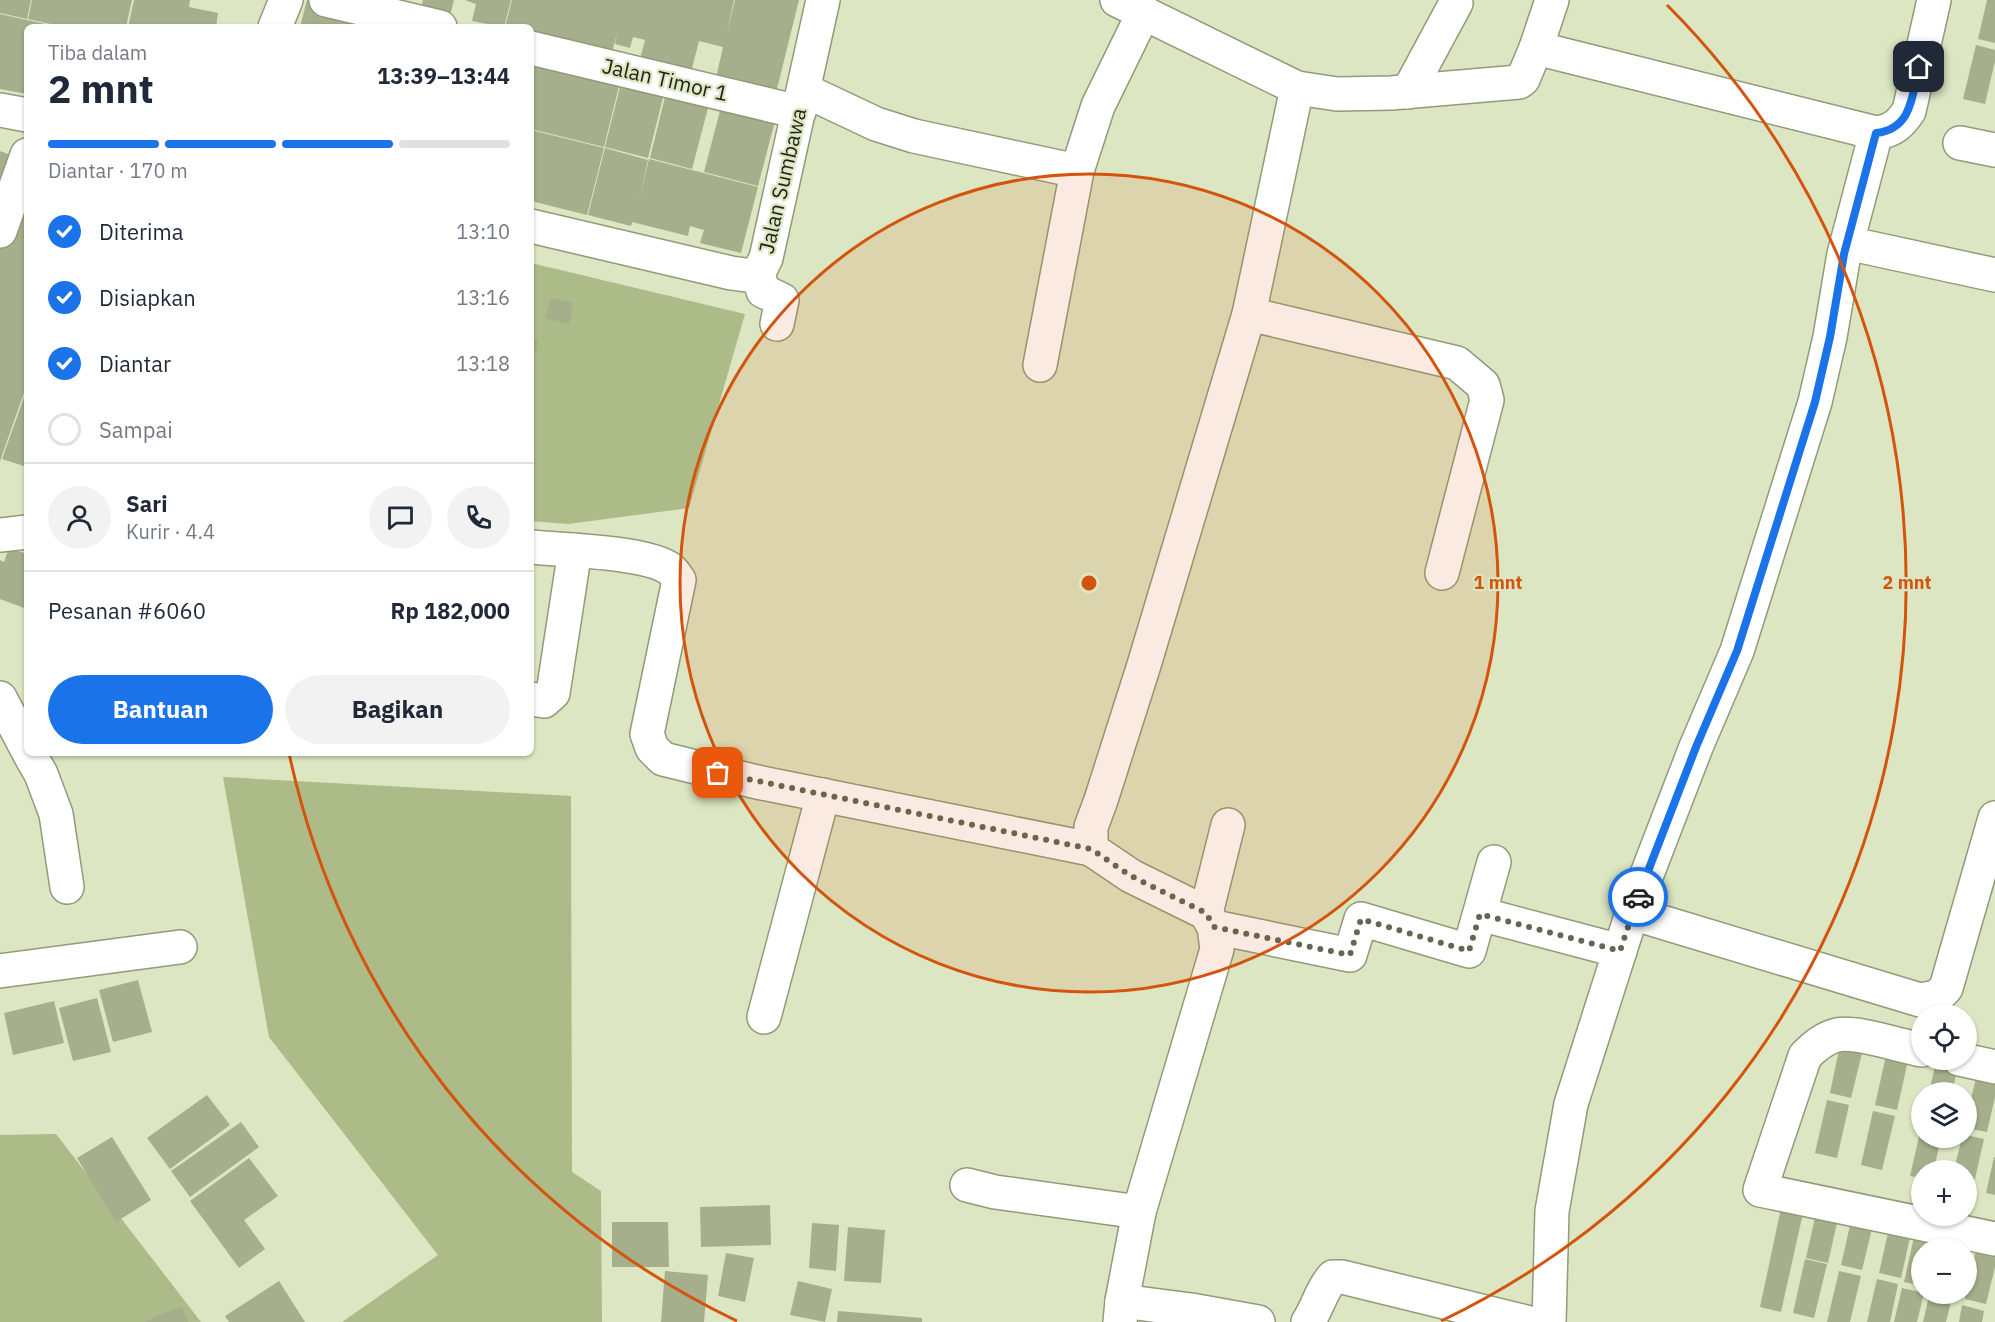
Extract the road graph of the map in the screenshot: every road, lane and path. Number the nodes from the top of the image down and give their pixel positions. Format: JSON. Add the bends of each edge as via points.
{"nodes":[{"id":1,"x":286,"y":0,"type":"edge"},
{"id":2,"x":326,"y":0,"type":"edge"},
{"id":3,"x":823,"y":0,"type":"edge"},
{"id":4,"x":1552,"y":0,"type":"edge"},
{"id":5,"x":1934,"y":0,"type":"edge"},
{"id":6,"x":1456,"y":3,"type":"dead end"},
{"id":7,"x":1130,"y":6,"type":"edge"},
{"id":8,"x":276,"y":24,"type":"edge"},
{"id":9,"x":427,"y":24,"type":"edge"},
{"id":10,"x":1536,"y":48,"type":"junction"},
{"id":11,"x":534,"y":49,"type":"edge"},
{"id":12,"x":1297,"y":88,"type":"junction"},
{"id":13,"x":1408,"y":92,"type":"junction"},
{"id":14,"x":801,"y":101,"type":"junction"},
{"id":15,"x":0,"y":110,"type":"edge"},
{"id":16,"x":24,"y":115,"type":"edge"},
{"id":17,"x":1876,"y":133,"type":"junction"},
{"id":18,"x":1960,"y":143,"type":"dead end"},
{"id":19,"x":1995,"y":150,"type":"edge"},
{"id":20,"x":24,"y":163,"type":"edge"},
{"id":21,"x":1077,"y":171,"type":"junction"},
{"id":22,"x":534,"y":227,"type":"edge"},
{"id":23,"x":0,"y":231,"type":"edge"},
{"id":24,"x":1847,"y":243,"type":"junction"},
{"id":25,"x":758,"y":274,"type":"junction"},
{"id":26,"x":1995,"y":275,"type":"edge"},
{"id":27,"x":1249,"y":314,"type":"junction"},
{"id":28,"x":777,"y":324,"type":"dead end"},
{"id":29,"x":1040,"y":366,"type":"dead end"},
{"id":30,"x":24,"y":532,"type":"edge"},
{"id":31,"x":0,"y":535,"type":"edge"},
{"id":32,"x":534,"y":547,"type":"edge"},
{"id":33,"x":575,"y":550,"type":"junction"},
{"id":34,"x":1442,"y":573,"type":"dead end"},
{"id":35,"x":0,"y":698,"type":"edge"},
{"id":36,"x":534,"y":699,"type":"edge"},
{"id":37,"x":24,"y":743,"type":"edge"},
{"id":38,"x":31,"y":756,"type":"edge"},
{"id":39,"x":823,"y":795,"type":"junction"},
{"id":40,"x":1995,"y":818,"type":"edge"},
{"id":41,"x":1228,"y":825,"type":"dead end"},
{"id":42,"x":1091,"y":849,"type":"junction"},
{"id":43,"x":1494,"y":862,"type":"dead end"},
{"id":44,"x":67,"y":887,"type":"dead end"},
{"id":45,"x":1632,"y":913,"type":"junction"},
{"id":46,"x":1480,"y":914,"type":"junction"},
{"id":47,"x":1210,"y":920,"type":"junction"},
{"id":48,"x":180,"y":947,"type":"dead end"},
{"id":49,"x":1620,"y":951,"type":"junction"},
{"id":50,"x":0,"y":971,"type":"edge"},
{"id":51,"x":764,"y":1017,"type":"dead end"},
{"id":52,"x":1911,"y":1048,"type":"edge"},
{"id":53,"x":1977,"y":1063,"type":"edge"},
{"id":54,"x":1995,"y":1067,"type":"edge"},
{"id":55,"x":967,"y":1185,"type":"dead end"},
{"id":56,"x":1139,"y":1212,"type":"junction"},
{"id":57,"x":1995,"y":1239,"type":"edge"},
{"id":58,"x":1121,"y":1311,"type":"edge"},
{"id":59,"x":1258,"y":1322,"type":"edge"},
{"id":60,"x":1308,"y":1322,"type":"edge"},
{"id":61,"x":1526,"y":1322,"type":"edge"},
{"id":62,"x":1549,"y":1322,"type":"edge"}],
"edges":[{"from":1,"to":8,"type":"street"},
{"from":2,"to":9,"type":"street"},
{"from":3,"to":14,"type":"street","name":"Jalan Sumbawa"},
{"from":4,"to":10,"type":"street"},
{"from":5,"to":17,"type":"street","via":[[1909,111],[1899,125]]},
{"from":6,"to":13,"type":"street"},
{"from":7,"to":12,"type":"street"},
{"from":7,"to":21,"type":"street"},
{"from":10,"to":13,"type":"street","via":[[1523,79],[1514,84]]},
{"from":10,"to":17,"type":"street"},
{"from":11,"to":14,"type":"street","name":"Jalan Timor 1"},
{"from":12,"to":13,"type":"street","via":[[1337,94]]},
{"from":12,"to":27,"type":"street"},
{"from":14,"to":21,"type":"street","name":"Jalan Timor 1","via":[[914,136]]},
{"from":14,"to":25,"type":"street","name":"Jalan Sumbawa","via":[[766,258]]},
{"from":15,"to":16,"type":"street"},
{"from":17,"to":24,"type":"street"},
{"from":18,"to":19,"type":"street"},
{"from":20,"to":23,"type":"street"},
{"from":21,"to":29,"type":"street"},
{"from":22,"to":25,"type":"street","name":"Jalan Sumbawa","via":[[731,273]]},
{"from":24,"to":26,"type":"street"},
{"from":24,"to":45,"type":"street","via":[[1815,402],[1737,651]]},
{"from":25,"to":28,"type":"street","via":[[763,291],[782,300]]},
{"from":27,"to":34,"type":"street","via":[[1457,363],[1483,385],[1487,400]]},
{"from":27,"to":42,"type":"street","via":[[1144,665],[1090,827]]},
{"from":30,"to":31,"type":"street"},
{"from":32,"to":33,"type":"street"},
{"from":33,"to":36,"type":"street","via":[[553,693],[544,700]]},
{"from":33,"to":39,"type":"street","via":[[659,563],[672,570],[679,580],[647,734],[652,748],[663,759]]},
{"from":35,"to":37,"type":"street"},
{"from":38,"to":44,"type":"street","via":[[56,814]]},
{"from":39,"to":42,"type":"street"},
{"from":39,"to":51,"type":"street"},
{"from":40,"to":45,"type":"street","via":[[1946,988],[1937,997],[1920,1000]]},
{"from":41,"to":47,"type":"street"},
{"from":42,"to":47,"type":"street"},
{"from":43,"to":46,"type":"street"},
{"from":45,"to":49,"type":"street"},
{"from":46,"to":47,"type":"street","via":[[1469,951],[1361,919],[1350,955]]},
{"from":46,"to":49,"type":"street"},
{"from":47,"to":56,"type":"street","via":[[1217,949]]},
{"from":48,"to":50,"type":"street"},
{"from":49,"to":62,"type":"street","via":[[1571,1104],[1552,1211]]},
{"from":52,"to":57,"type":"street","via":[[1843,1035],[1815,1046],[1805,1056],[1760,1190]]},
{"from":53,"to":54,"type":"street"},
{"from":55,"to":56,"type":"street"},
{"from":56,"to":58,"type":"street"},
{"from":58,"to":59,"type":"street","via":[[1191,1310]]},
{"from":60,"to":61,"type":"street","via":[[1325,1286],[1333,1277],[1342,1277]]}]}
